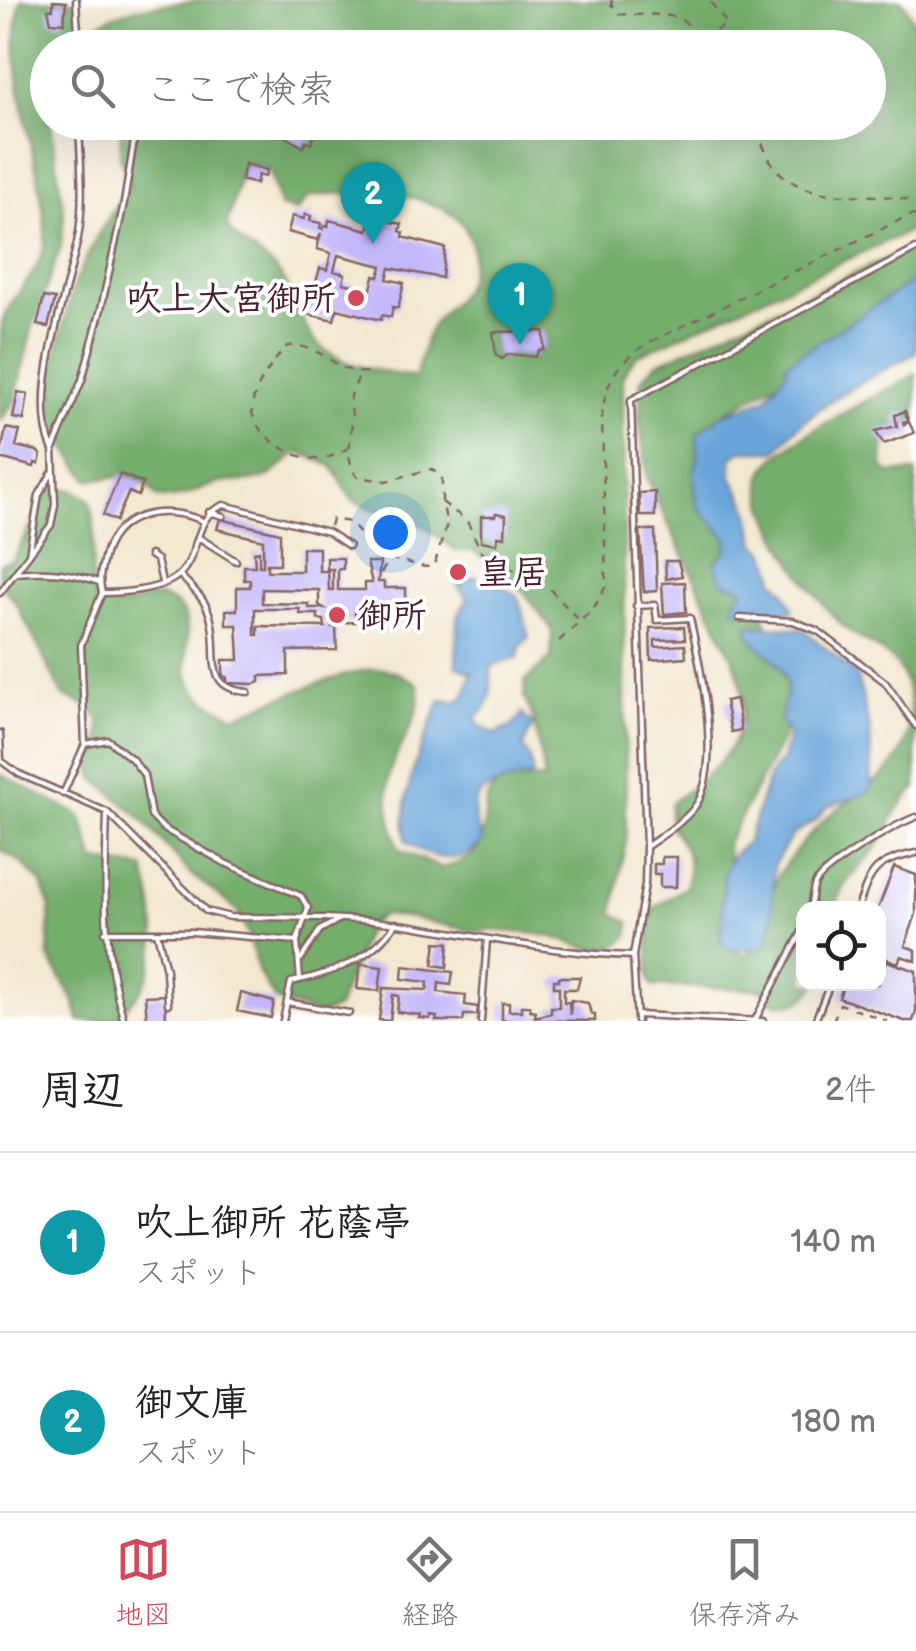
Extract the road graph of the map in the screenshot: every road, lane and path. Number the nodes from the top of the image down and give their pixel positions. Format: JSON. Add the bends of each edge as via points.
{"nodes":[{"id":1,"x":76,"y":0,"type":"edge"},
{"id":2,"x":612,"y":0,"type":"edge"},
{"id":3,"x":709,"y":0,"type":"edge"},
{"id":4,"x":78,"y":30,"type":"edge"},
{"id":5,"x":694,"y":30,"type":"edge"},
{"id":6,"x":717,"y":30,"type":"edge"},
{"id":7,"x":79,"y":140,"type":"edge"},
{"id":8,"x":134,"y":140,"type":"edge"},
{"id":9,"x":762,"y":140,"type":"edge"},
{"id":10,"x":916,"y":202,"type":"edge"},
{"id":11,"x":916,"y":215,"type":"edge"},
{"id":12,"x":916,"y":250,"type":"edge"},
{"id":13,"x":372,"y":370,"type":"dead end"},
{"id":14,"x":359,"y":373,"type":"junction"},
{"id":15,"x":348,"y":448,"type":"junction"},
{"id":16,"x":52,"y":449,"type":"junction"},
{"id":17,"x":52,"y":473,"type":"junction"},
{"id":18,"x":442,"y":502,"type":"junction"},
{"id":19,"x":209,"y":512,"type":"junction"},
{"id":20,"x":224,"y":516,"type":"dead end"},
{"id":21,"x":204,"y":520,"type":"junction"},
{"id":22,"x":328,"y":532,"type":"junction"},
{"id":23,"x":198,"y":538,"type":"junction"},
{"id":24,"x":349,"y":546,"type":"dead end"},
{"id":25,"x":150,"y":556,"type":"dead end"},
{"id":26,"x":28,"y":557,"type":"junction"},
{"id":27,"x":388,"y":560,"type":"junction"},
{"id":28,"x":236,"y":561,"type":"dead end"},
{"id":29,"x":381,"y":572,"type":"dead end"},
{"id":30,"x":16,"y":573,"type":"junction"},
{"id":31,"x":179,"y":575,"type":"junction"},
{"id":32,"x":99,"y":582,"type":"junction"},
{"id":33,"x":162,"y":582,"type":"junction"},
{"id":34,"x":0,"y":593,"type":"edge"},
{"id":35,"x":102,"y":593,"type":"junction"},
{"id":36,"x":636,"y":606,"type":"junction"},
{"id":37,"x":739,"y":618,"type":"dead end"},
{"id":38,"x":580,"y":622,"type":"junction"},
{"id":39,"x":560,"y":641,"type":"dead end"},
{"id":40,"x":248,"y":692,"type":"dead end"},
{"id":41,"x":916,"y":726,"type":"edge"},
{"id":42,"x":0,"y":733,"type":"edge"},
{"id":43,"x":85,"y":744,"type":"junction"},
{"id":44,"x":1,"y":761,"type":"edge"},
{"id":45,"x":63,"y":794,"type":"junction"},
{"id":46,"x":107,"y":812,"type":"junction"},
{"id":47,"x":916,"y":817,"type":"edge"},
{"id":48,"x":646,"y":846,"type":"junction"},
{"id":49,"x":916,"y":853,"type":"edge"},
{"id":50,"x":812,"y":901,"type":"edge"},
{"id":51,"x":861,"y":901,"type":"edge"},
{"id":52,"x":306,"y":918,"type":"junction"},
{"id":53,"x":338,"y":920,"type":"junction"},
{"id":54,"x":396,"y":923,"type":"junction"},
{"id":55,"x":105,"y":932,"type":"junction"},
{"id":56,"x":157,"y":932,"type":"junction"},
{"id":57,"x":488,"y":939,"type":"junction"},
{"id":58,"x":297,"y":941,"type":"junction"},
{"id":59,"x":796,"y":943,"type":"edge"},
{"id":60,"x":632,"y":956,"type":"junction"},
{"id":61,"x":300,"y":961,"type":"junction"},
{"id":62,"x":300,"y":980,"type":"junction"},
{"id":63,"x":827,"y":991,"type":"edge"},
{"id":64,"x":286,"y":1002,"type":"junction"},
{"id":65,"x":168,"y":1004,"type":"dead end"},
{"id":66,"x":349,"y":1014,"type":"dead end"},
{"id":67,"x":637,"y":1018,"type":"edge"},
{"id":68,"x":755,"y":1020,"type":"edge"},
{"id":69,"x":124,"y":1021,"type":"edge"},
{"id":70,"x":283,"y":1021,"type":"edge"},
{"id":71,"x":480,"y":1021,"type":"edge"},
{"id":72,"x":763,"y":1021,"type":"edge"},
{"id":73,"x":815,"y":1021,"type":"edge"},
{"id":74,"x":833,"y":1021,"type":"edge"},
{"id":75,"x":887,"y":1021,"type":"edge"}],
"edges":[{"from":1,"to":4,"type":"lane"},
{"from":2,"to":5,"type":"path","via":[[619,14],[658,12]]},
{"from":3,"to":6,"type":"path","via":[[727,24]]},
{"from":7,"to":16,"type":"lane","via":[[80,220],[49,367],[46,432]]},
{"from":8,"to":16,"type":"lane","via":[[82,380]]},
{"from":9,"to":10,"type":"path","via":[[778,171],[814,193]]},
{"from":11,"to":38,"type":"path","via":[[624,359],[605,390],[602,418],[606,586]]},
{"from":12,"to":36,"type":"lane","via":[[632,400]]},
{"from":13,"to":14,"type":"path"},
{"from":14,"to":15,"type":"path","via":[[350,399]]},
{"from":14,"to":15,"type":"path","via":[[305,345],[287,346],[251,407],[254,422],[290,452],[318,459]]},
{"from":15,"to":18,"type":"path","via":[[357,477],[369,481],[432,469],[442,479]]},
{"from":16,"to":17,"type":"lane"},
{"from":17,"to":26,"type":"lane","via":[[40,495]]},
{"from":17,"to":26,"type":"lane","via":[[51,525]]},
{"from":18,"to":27,"type":"path","via":[[447,524],[434,566]]},
{"from":18,"to":38,"type":"path","via":[[467,521],[481,550],[546,585]]},
{"from":19,"to":20,"type":"lane"},
{"from":19,"to":21,"type":"lane"},
{"from":19,"to":22,"type":"lane","via":[[224,505]]},
{"from":21,"to":23,"type":"lane"},
{"from":21,"to":32,"type":"lane","via":[[140,515],[118,527]]},
{"from":22,"to":24,"type":"lane"},
{"from":22,"to":27,"type":"path","via":[[332,519],[350,522]]},
{"from":23,"to":28,"type":"lane"},
{"from":23,"to":31,"type":"lane"},
{"from":25,"to":33,"type":"lane"},
{"from":26,"to":30,"type":"lane"},
{"from":27,"to":29,"type":"path"},
{"from":30,"to":32,"type":"lane","via":[[47,570]]},
{"from":30,"to":34,"type":"lane"},
{"from":31,"to":33,"type":"lane"},
{"from":31,"to":40,"type":"lane","via":[[208,610],[219,682]]},
{"from":32,"to":35,"type":"lane"},
{"from":33,"to":35,"type":"lane"},
{"from":35,"to":43,"type":"lane","via":[[81,646]]},
{"from":36,"to":48,"type":"lane"},
{"from":36,"to":48,"type":"lane","via":[[655,605],[657,620],[690,618],[709,739],[706,784],[696,805]]},
{"from":37,"to":41,"type":"lane","via":[[792,621],[818,631],[885,682]]},
{"from":38,"to":39,"type":"path"},
{"from":42,"to":44,"type":"lane"},
{"from":43,"to":45,"type":"lane"},
{"from":43,"to":52,"type":"lane","via":[[108,740],[118,746],[144,775],[151,816],[164,829],[301,896]]},
{"from":44,"to":45,"type":"lane"},
{"from":45,"to":46,"type":"lane"},
{"from":46,"to":52,"type":"lane","via":[[206,911]]},
{"from":46,"to":55,"type":"lane"},
{"from":47,"to":50,"type":"lane","via":[[828,867]]},
{"from":48,"to":60,"type":"lane"},
{"from":49,"to":51,"type":"lane","via":[[886,860],[870,875]]},
{"from":52,"to":53,"type":"lane"},
{"from":52,"to":58,"type":"lane"},
{"from":53,"to":54,"type":"lane"},
{"from":53,"to":61,"type":"lane","via":[[320,930]]},
{"from":54,"to":57,"type":"lane"},
{"from":54,"to":62,"type":"lane","via":[[361,958]]},
{"from":55,"to":56,"type":"lane"},
{"from":55,"to":69,"type":"lane"},
{"from":56,"to":58,"type":"lane"},
{"from":56,"to":65,"type":"lane"},
{"from":57,"to":60,"type":"lane","via":[[577,955]]},
{"from":57,"to":71,"type":"lane"},
{"from":58,"to":61,"type":"lane"},
{"from":59,"to":68,"type":"lane"},
{"from":60,"to":67,"type":"lane"},
{"from":61,"to":62,"type":"lane"},
{"from":62,"to":64,"type":"lane","via":[[290,982]]},
{"from":63,"to":73,"type":"lane"},
{"from":64,"to":66,"type":"lane"},
{"from":64,"to":70,"type":"lane"},
{"from":67,"to":68,"type":"lane"},
{"from":68,"to":72,"type":"lane"},
{"from":74,"to":75,"type":"path","via":[[841,1002]]}]}
